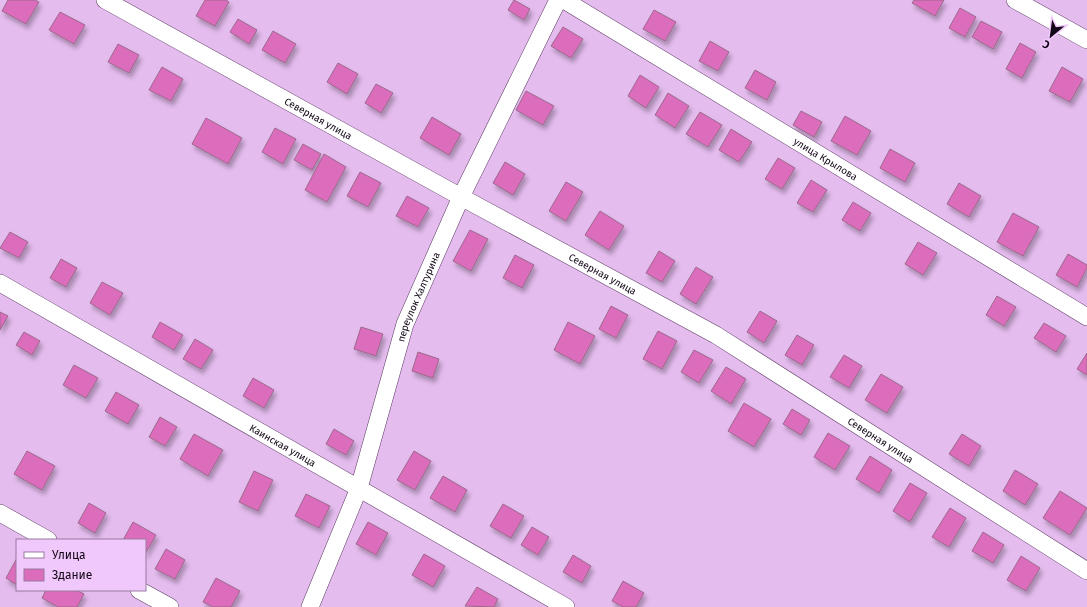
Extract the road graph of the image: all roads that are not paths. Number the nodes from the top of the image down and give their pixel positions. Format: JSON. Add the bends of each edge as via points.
{"nodes":[{"id":1,"x":105,"y":0,"type":"edge"},
{"id":2,"x":558,"y":0,"type":"edge"},
{"id":3,"x":564,"y":0,"type":"edge"},
{"id":4,"x":1016,"y":0,"type":"edge"},
{"id":5,"x":1087,"y":40,"type":"edge"},
{"id":6,"x":461,"y":197,"type":"junction"},
{"id":7,"x":0,"y":283,"type":"edge"},
{"id":8,"x":1087,"y":317,"type":"edge"},
{"id":9,"x":359,"y":488,"type":"junction"},
{"id":10,"x":0,"y":514,"type":"edge"},
{"id":11,"x":46,"y":539,"type":"edge"},
{"id":12,"x":1087,"y":571,"type":"edge"},
{"id":13,"x":141,"y":591,"type":"edge"},
{"id":14,"x":170,"y":607,"type":"edge"},
{"id":15,"x":310,"y":607,"type":"edge"},
{"id":16,"x":566,"y":607,"type":"edge"}],
"edges":[{"from":1,"to":6,"type":"street","name":"Северная улица"},
{"from":2,"to":6,"type":"street","name":"переулок Халтурина"},
{"from":3,"to":8,"type":"street","name":"улица Крылова"},
{"from":4,"to":5,"type":"street"},
{"from":6,"to":9,"type":"street","name":"переулок Халтурина","via":[[405,324]]},
{"from":6,"to":12,"type":"street","name":"Северная улица","via":[[716,335]]},
{"from":7,"to":9,"type":"street","name":"Каинская улица"},
{"from":9,"to":15,"type":"street","name":"переулок Халтурина"},
{"from":9,"to":16,"type":"street","name":"Каинская улица"},
{"from":10,"to":11,"type":"street"},
{"from":13,"to":14,"type":"street"}]}
